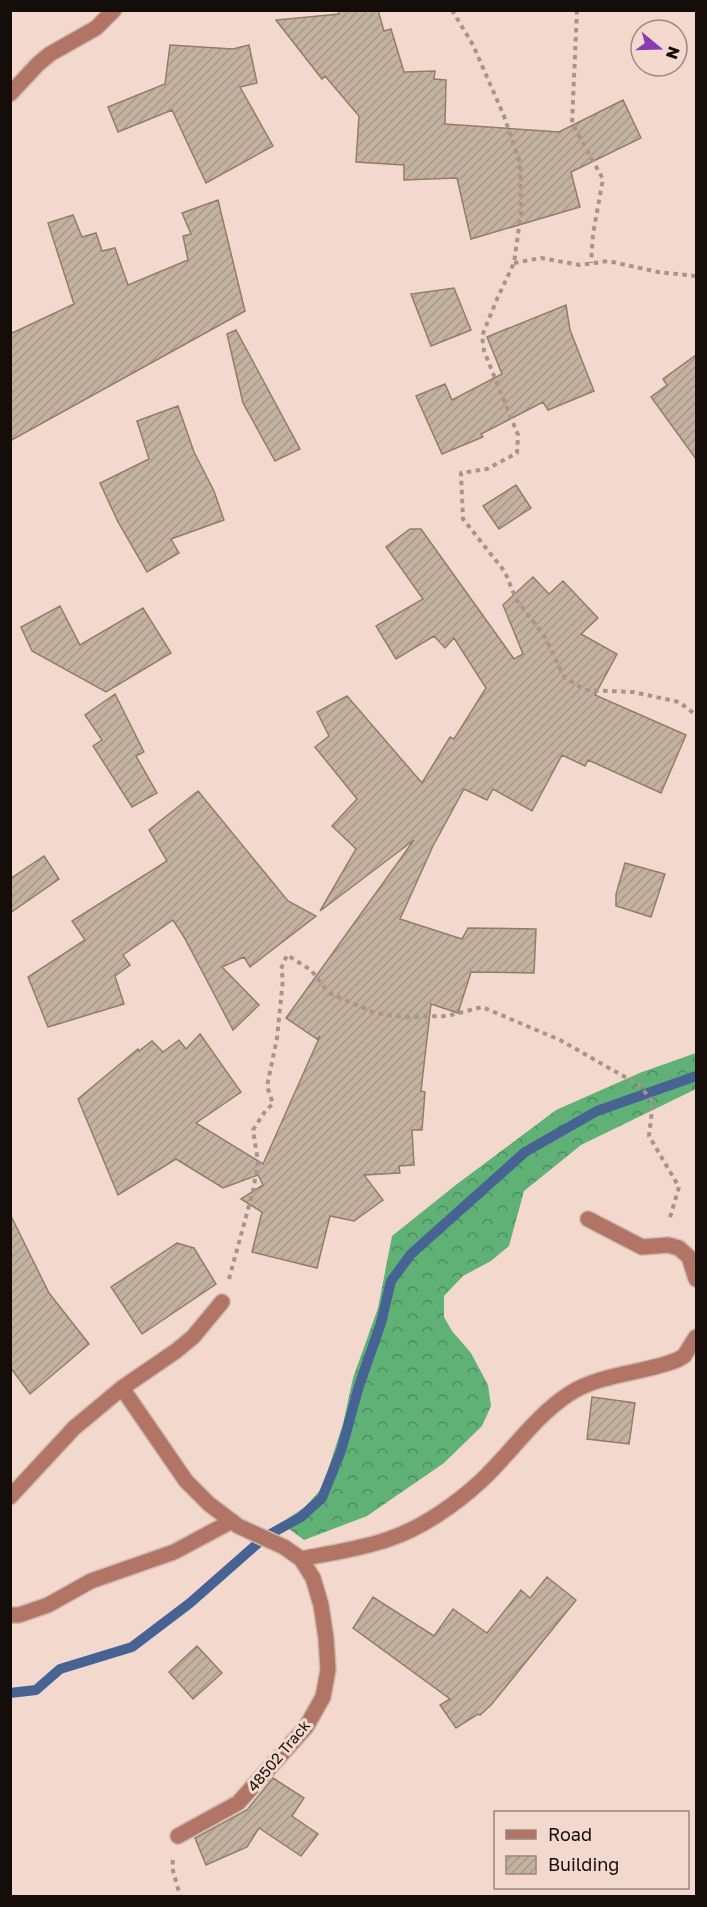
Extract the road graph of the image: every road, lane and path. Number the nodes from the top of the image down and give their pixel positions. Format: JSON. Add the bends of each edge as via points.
{"nodes":[{"id":1,"x":114,"y":10,"type":"edge"},
{"id":2,"x":452,"y":10,"type":"edge"},
{"id":3,"x":577,"y":10,"type":"edge"},
{"id":4,"x":10,"y":94,"type":"edge"},
{"id":5,"x":514,"y":263,"type":"junction"},
{"id":6,"x":591,"y":263,"type":"junction"},
{"id":7,"x":696,"y":276,"type":"edge"},
{"id":8,"x":696,"y":715,"type":"edge"},
{"id":9,"x":588,"y":1219,"type":"dead end"},
{"id":10,"x":668,"y":1245,"type":"junction"},
{"id":11,"x":696,"y":1279,"type":"edge"},
{"id":12,"x":222,"y":1302,"type":"joint"},
{"id":13,"x":696,"y":1337,"type":"edge"},
{"id":14,"x":122,"y":1388,"type":"junction"},
{"id":15,"x":10,"y":1497,"type":"edge"},
{"id":16,"x":232,"y":1521,"type":"junction"},
{"id":17,"x":300,"y":1559,"type":"junction"},
{"id":18,"x":10,"y":1615,"type":"edge"},
{"id":19,"x":178,"y":1836,"type":"joint"},
{"id":20,"x":180,"y":1896,"type":"edge"}],
"edges":[{"from":1,"to":4,"type":"street","via":[[96,27],[50,54]]},
{"from":2,"to":5,"type":"path","via":[[473,45],[520,163],[521,213]]},
{"from":3,"to":6,"type":"path","via":[[572,123],[603,179]]},
{"from":5,"to":6,"type":"path","via":[[541,258],[580,265]]},
{"from":5,"to":8,"type":"path","via":[[482,336],[484,351],[518,435],[518,453],[487,469],[461,473],[463,519],[505,572],[516,599],[545,637],[564,677],[585,690],[633,692],[679,702]]},
{"from":6,"to":7,"type":"path","via":[[608,261]]},
{"from":9,"to":10,"type":"street","via":[[642,1247]]},
{"from":10,"to":11,"type":"street","via":[[689,1257]]},
{"from":10,"to":12,"type":"path","via":[[668,1224],[679,1187],[650,1136],[653,1102],[639,1085],[560,1040],[482,1007],[447,1016],[375,1013],[329,993],[311,970],[287,955],[281,969],[278,1038],[267,1086],[273,1104],[254,1130],[258,1162],[255,1182]]},
{"from":12,"to":14,"type":"street","via":[[176,1351]]},
{"from":13,"to":17,"type":"street","via":[[684,1356],[669,1364],[625,1372],[571,1393],[553,1406],[482,1481],[409,1532],[375,1544]]},
{"from":14,"to":15,"type":"street","via":[[74,1428]]},
{"from":14,"to":16,"type":"street","name":"48502 Track","via":[[186,1481]]},
{"from":16,"to":17,"type":"street","name":"48502 Track"},
{"from":16,"to":18,"type":"street","via":[[174,1552],[91,1581],[48,1605]]},
{"from":17,"to":19,"type":"street","name":"48502 Track","via":[[313,1578],[321,1605],[328,1670],[323,1697],[306,1727],[238,1803]]},
{"from":19,"to":20,"type":"path","via":[[172,1867]]}]}
